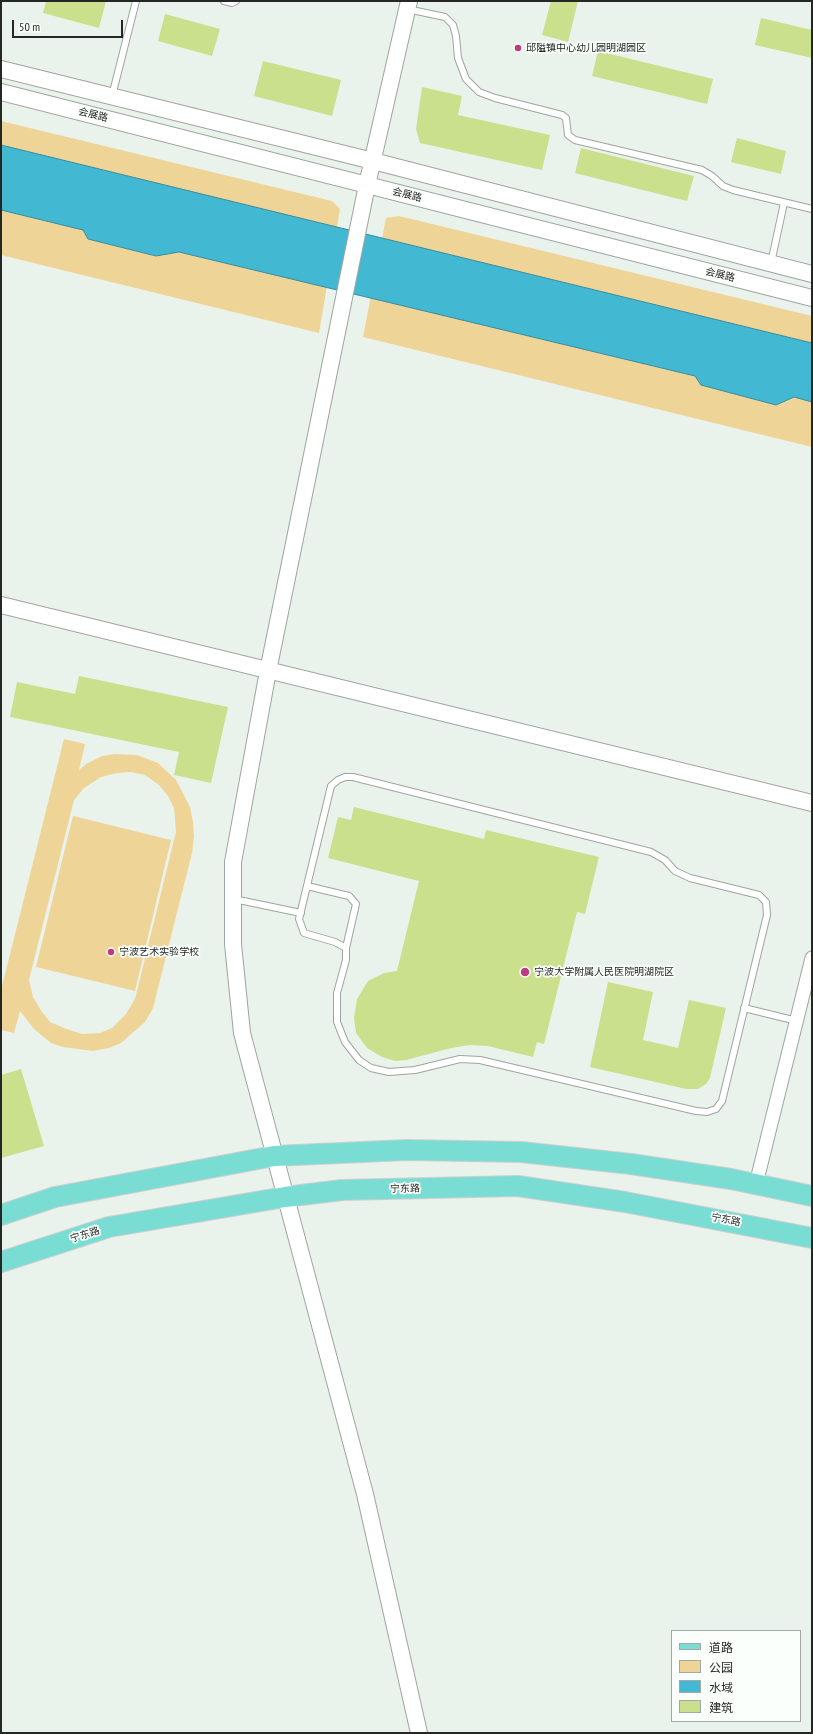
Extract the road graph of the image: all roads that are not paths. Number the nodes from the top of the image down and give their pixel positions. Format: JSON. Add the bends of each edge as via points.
{"nodes":[{"id":1,"x":136,"y":1,"type":"edge"},
{"id":2,"x":224,"y":1,"type":"edge"},
{"id":3,"x":236,"y":1,"type":"edge"},
{"id":4,"x":408,"y":5,"type":"edge"},
{"id":5,"x":1,"y":68,"type":"edge"},
{"id":6,"x":1,"y":92,"type":"edge"},
{"id":7,"x":112,"y":96,"type":"junction"},
{"id":8,"x":373,"y":161,"type":"junction"},
{"id":9,"x":367,"y":185,"type":"junction"},
{"id":10,"x":784,"y":203,"type":"junction"},
{"id":11,"x":812,"y":209,"type":"edge"},
{"id":12,"x":771,"y":263,"type":"junction"},
{"id":13,"x":812,"y":274,"type":"edge"},
{"id":14,"x":812,"y":298,"type":"edge"},
{"id":15,"x":1,"y":605,"type":"edge"},
{"id":16,"x":268,"y":671,"type":"junction"},
{"id":17,"x":812,"y":803,"type":"edge"},
{"id":18,"x":307,"y":886,"type":"junction"},
{"id":19,"x":233,"y":899,"type":"junction"},
{"id":20,"x":301,"y":913,"type":"junction"},
{"id":21,"x":346,"y":948,"type":"junction"},
{"id":22,"x":812,"y":958,"type":"edge"},
{"id":23,"x":744,"y":1008,"type":"junction"},
{"id":24,"x":797,"y":1020,"type":"junction"},
{"id":25,"x":274,"y":1156,"type":"junction"},
{"id":26,"x":756,"y":1184,"type":"junction"},
{"id":27,"x":812,"y":1196,"type":"edge"},
{"id":28,"x":285,"y":1197,"type":"junction"},
{"id":29,"x":1,"y":1215,"type":"edge"},
{"id":30,"x":812,"y":1238,"type":"edge"},
{"id":31,"x":1,"y":1262,"type":"edge"},
{"id":32,"x":420,"y":1733,"type":"edge"}],
"edges":[{"from":1,"to":7,"type":"lane"},
{"from":2,"to":3,"type":"lane"},
{"from":4,"to":8,"type":"street"},
{"from":4,"to":10,"type":"lane","via":[[445,17],[453,26],[458,58],[466,79],[479,92],[562,115],[566,118],[568,135],[575,140],[702,170],[723,186],[744,194]]},
{"from":5,"to":7,"type":"street"},
{"from":6,"to":9,"type":"street","name":"会展路"},
{"from":7,"to":8,"type":"street"},
{"from":8,"to":9,"type":"street"},
{"from":8,"to":12,"type":"street"},
{"from":9,"to":14,"type":"street","name":"会展路"},
{"from":9,"to":16,"type":"street"},
{"from":10,"to":11,"type":"lane"},
{"from":10,"to":12,"type":"lane"},
{"from":12,"to":13,"type":"street"},
{"from":15,"to":16,"type":"street"},
{"from":16,"to":17,"type":"street"},
{"from":16,"to":19,"type":"street","via":[[233,862]]},
{"from":18,"to":20,"type":"lane"},
{"from":18,"to":21,"type":"lane","via":[[349,896],[356,904]]},
{"from":18,"to":23,"type":"lane","via":[[331,786],[345,777],[651,852],[666,860],[675,871],[690,878],[759,895],[766,902],[767,915]]},
{"from":19,"to":20,"type":"lane"},
{"from":19,"to":25,"type":"street","via":[[233,944],[242,1033]]},
{"from":20,"to":21,"type":"lane","via":[[299,919],[304,933]]},
{"from":21,"to":23,"type":"lane","via":[[346,960],[338,993],[337,1022],[345,1042],[359,1060],[371,1068],[389,1072],[415,1070],[460,1059],[480,1060],[707,1112],[716,1109],[722,1101]]},
{"from":22,"to":24,"type":"street"},
{"from":23,"to":24,"type":"lane"},
{"from":24,"to":26,"type":"street"},
{"from":25,"to":26,"type":"main road","via":[[407,1150],[521,1152],[631,1164]]},
{"from":25,"to":28,"type":"street"},
{"from":25,"to":29,"type":"main road","via":[[55,1197]]},
{"from":26,"to":27,"type":"main road"},
{"from":28,"to":30,"type":"main road","name":"宁东路","via":[[342,1190],[518,1186],[625,1202]]},
{"from":28,"to":31,"type":"main road","name":"宁东路","via":[[109,1227]]},
{"from":28,"to":32,"type":"street","via":[[365,1494]]}]}
